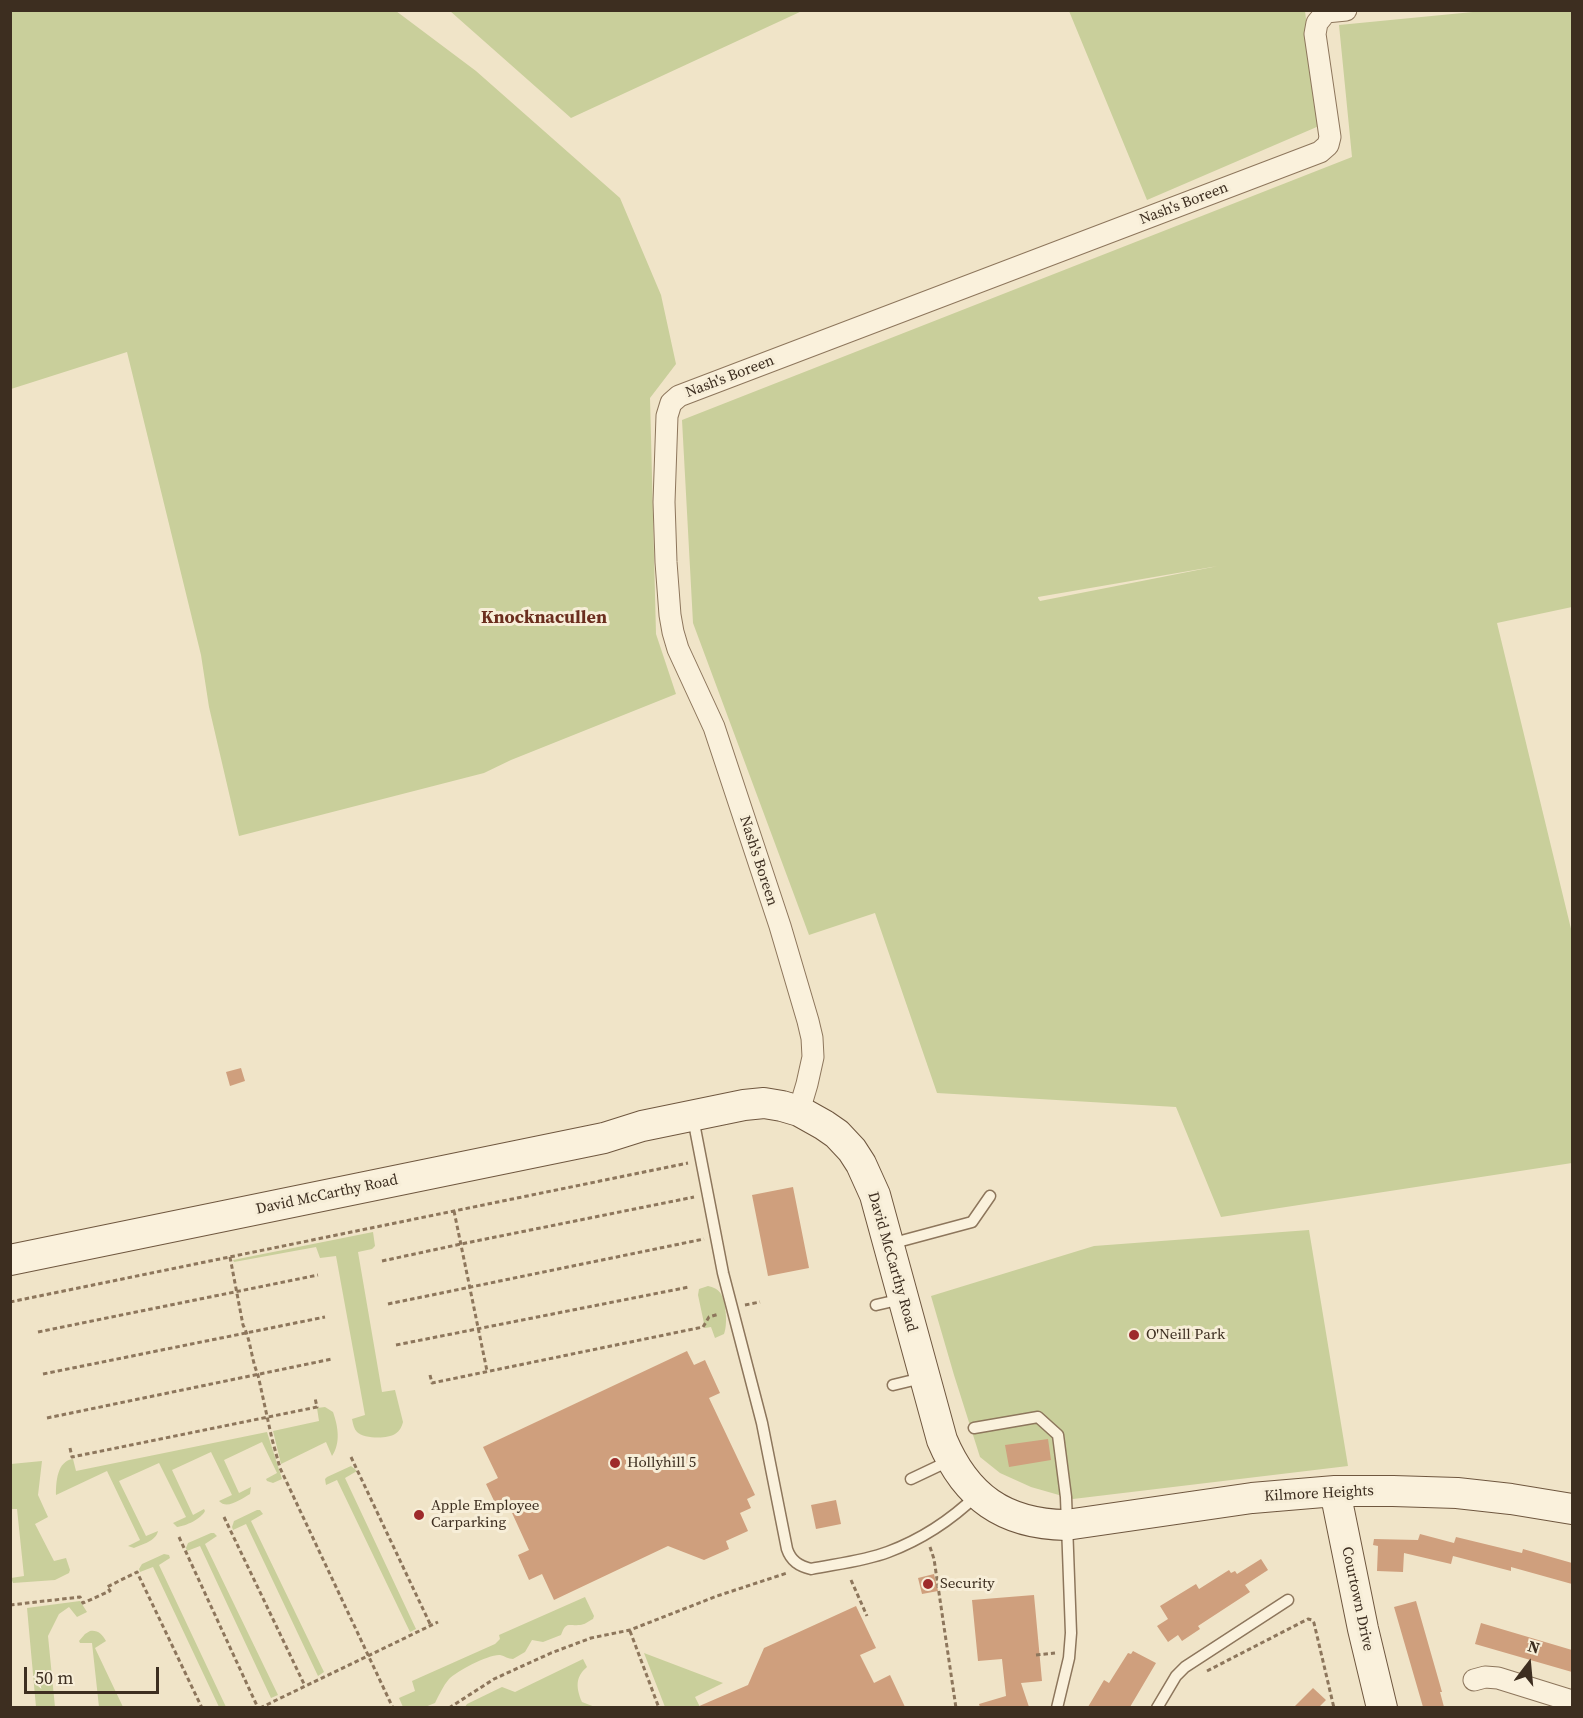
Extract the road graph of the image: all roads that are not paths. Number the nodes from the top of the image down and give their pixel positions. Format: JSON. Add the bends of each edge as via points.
{"nodes":[{"id":1,"x":1346,"y":10,"type":"edge"},
{"id":2,"x":799,"y":1111,"type":"junction"},
{"id":3,"x":692,"y":1115,"type":"junction"},
{"id":4,"x":642,"y":1126,"type":"junction"},
{"id":5,"x":990,"y":1196,"type":"dead end"},
{"id":6,"x":10,"y":1244,"type":"edge"},
{"id":7,"x":890,"y":1244,"type":"junction"},
{"id":8,"x":10,"y":1260,"type":"edge"},
{"id":9,"x":925,"y":1377,"type":"junction"},
{"id":10,"x":893,"y":1385,"type":"dead end"},
{"id":11,"x":974,"y":1428,"type":"dead end"},
{"id":12,"x":951,"y":1460,"type":"junction"},
{"id":13,"x":911,"y":1479,"type":"dead end"},
{"id":14,"x":1335,"y":1491,"type":"junction"},
{"id":15,"x":978,"y":1495,"type":"junction"},
{"id":16,"x":1572,"y":1509,"type":"edge"},
{"id":17,"x":1066,"y":1525,"type":"junction"},
{"id":18,"x":1288,"y":1600,"type":"dead end"},
{"id":19,"x":1474,"y":1680,"type":"dead end"},
{"id":20,"x":1568,"y":1703,"type":"edge"},
{"id":21,"x":1057,"y":1707,"type":"edge"},
{"id":22,"x":1157,"y":1707,"type":"edge"},
{"id":23,"x":1382,"y":1707,"type":"edge"}],
"edges":[{"from":1,"to":2,"type":"street","name":"Nash's Boreen","via":[[1326,12],[1317,23],[1315,34],[1330,137],[1320,152],[679,396],[671,403],[667,416],[664,502],[671,624],[678,649],[714,728],[808,1021],[813,1057]]},
{"from":2,"to":3,"type":"street","name":"David McCarthy Road","via":[[764,1103]]},
{"from":2,"to":7,"type":"street","name":"David McCarthy Road","via":[[831,1129],[852,1150],[868,1178]]},
{"from":3,"to":4,"type":"street","name":"David McCarthy Road"},
{"from":3,"to":15,"type":"lane","via":[[732,1309],[792,1560],[811,1569],[876,1555],[925,1534]]},
{"from":4,"to":6,"type":"street","name":"David McCarthy Road","via":[[601,1125]]},
{"from":4,"to":8,"type":"street","name":"David McCarthy Road","via":[[604,1138]]},
{"from":5,"to":7,"type":"lane","via":[[972,1222]]},
{"from":7,"to":9,"type":"street","name":"David McCarthy Road","via":[[890,1302]]},
{"from":9,"to":10,"type":"lane"},
{"from":9,"to":12,"type":"street","name":"David McCarthy Road"},
{"from":11,"to":17,"type":"lane","via":[[1038,1417],[1058,1435]]},
{"from":12,"to":13,"type":"lane"},
{"from":12,"to":15,"type":"street","name":"David McCarthy Road"},
{"from":14,"to":16,"type":"street","name":"Kilmore Heights","via":[[1457,1493]]},
{"from":14,"to":17,"type":"street","name":"Kilmore Heights","via":[[1252,1498]]},
{"from":14,"to":23,"type":"street","name":"Courtown Drive"},
{"from":15,"to":17,"type":"street","name":"David McCarthy Road","via":[[1023,1519]]},
{"from":17,"to":21,"type":"lane","via":[[1070,1658]]},
{"from":18,"to":22,"type":"lane","via":[[1185,1666]]},
{"from":19,"to":20,"type":"street","via":[[1497,1678]]}]}
